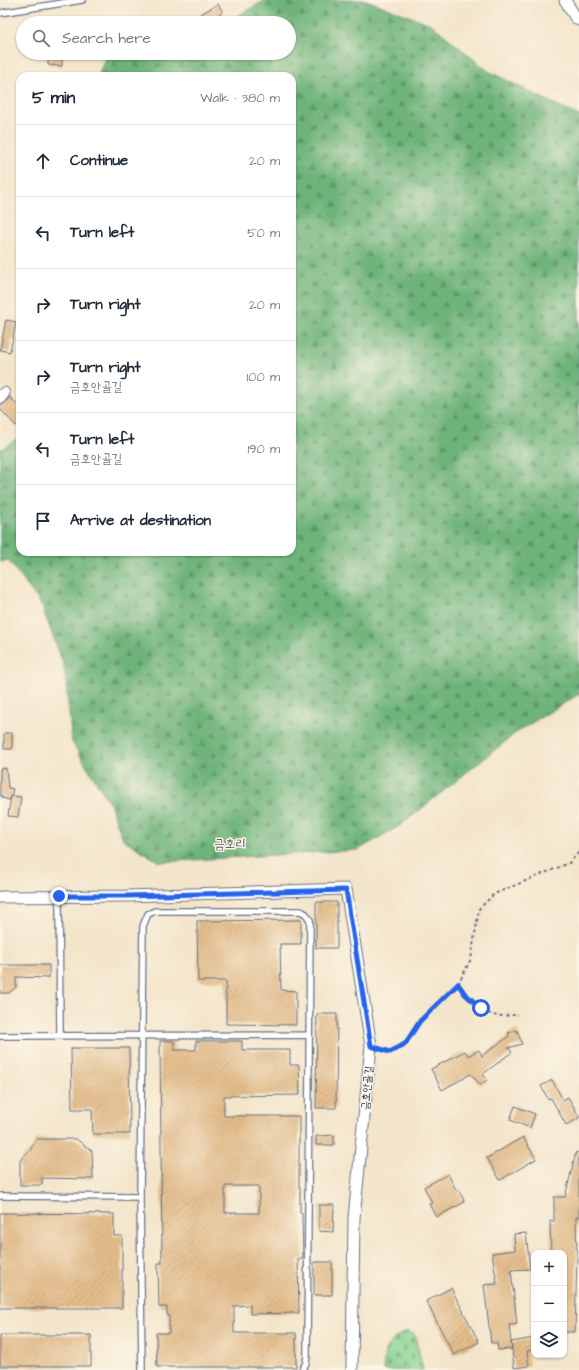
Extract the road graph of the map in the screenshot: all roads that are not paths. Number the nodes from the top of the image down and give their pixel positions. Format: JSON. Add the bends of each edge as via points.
{"nodes":[{"id":1,"x":82,"y":0,"type":"edge"},
{"id":2,"x":565,"y":0,"type":"edge"},
{"id":3,"x":0,"y":13,"type":"edge"},
{"id":4,"x":579,"y":20,"type":"edge"},
{"id":5,"x":59,"y":896,"type":"junction"},
{"id":6,"x":0,"y":897,"type":"edge"},
{"id":7,"x":309,"y":1035,"type":"junction"},
{"id":8,"x":0,"y":1036,"type":"edge"},
{"id":9,"x":60,"y":1036,"type":"junction"},
{"id":10,"x":142,"y":1036,"type":"junction"},
{"id":11,"x":0,"y":1196,"type":"edge"},
{"id":12,"x":140,"y":1197,"type":"junction"},
{"id":13,"x":142,"y":1370,"type":"edge"},
{"id":14,"x":302,"y":1370,"type":"edge"},
{"id":15,"x":352,"y":1370,"type":"edge"}],
"edges":[{"from":1,"to":3,"type":"lane"},
{"from":2,"to":4,"type":"street"},
{"from":5,"to":6,"type":"street","name":"금호안골길"},
{"from":5,"to":9,"type":"lane"},
{"from":5,"to":15,"type":"street","name":"금호안골길","via":[[346,890],[371,1046],[354,1218]]},
{"from":7,"to":10,"type":"lane"},
{"from":7,"to":10,"type":"lane","via":[[310,920],[306,914],[301,911],[155,911],[148,914],[143,926]]},
{"from":7,"to":14,"type":"lane","via":[[307,1356]]},
{"from":8,"to":9,"type":"lane"},
{"from":9,"to":10,"type":"lane"},
{"from":10,"to":12,"type":"lane"},
{"from":11,"to":12,"type":"lane"},
{"from":12,"to":13,"type":"lane"}]}
